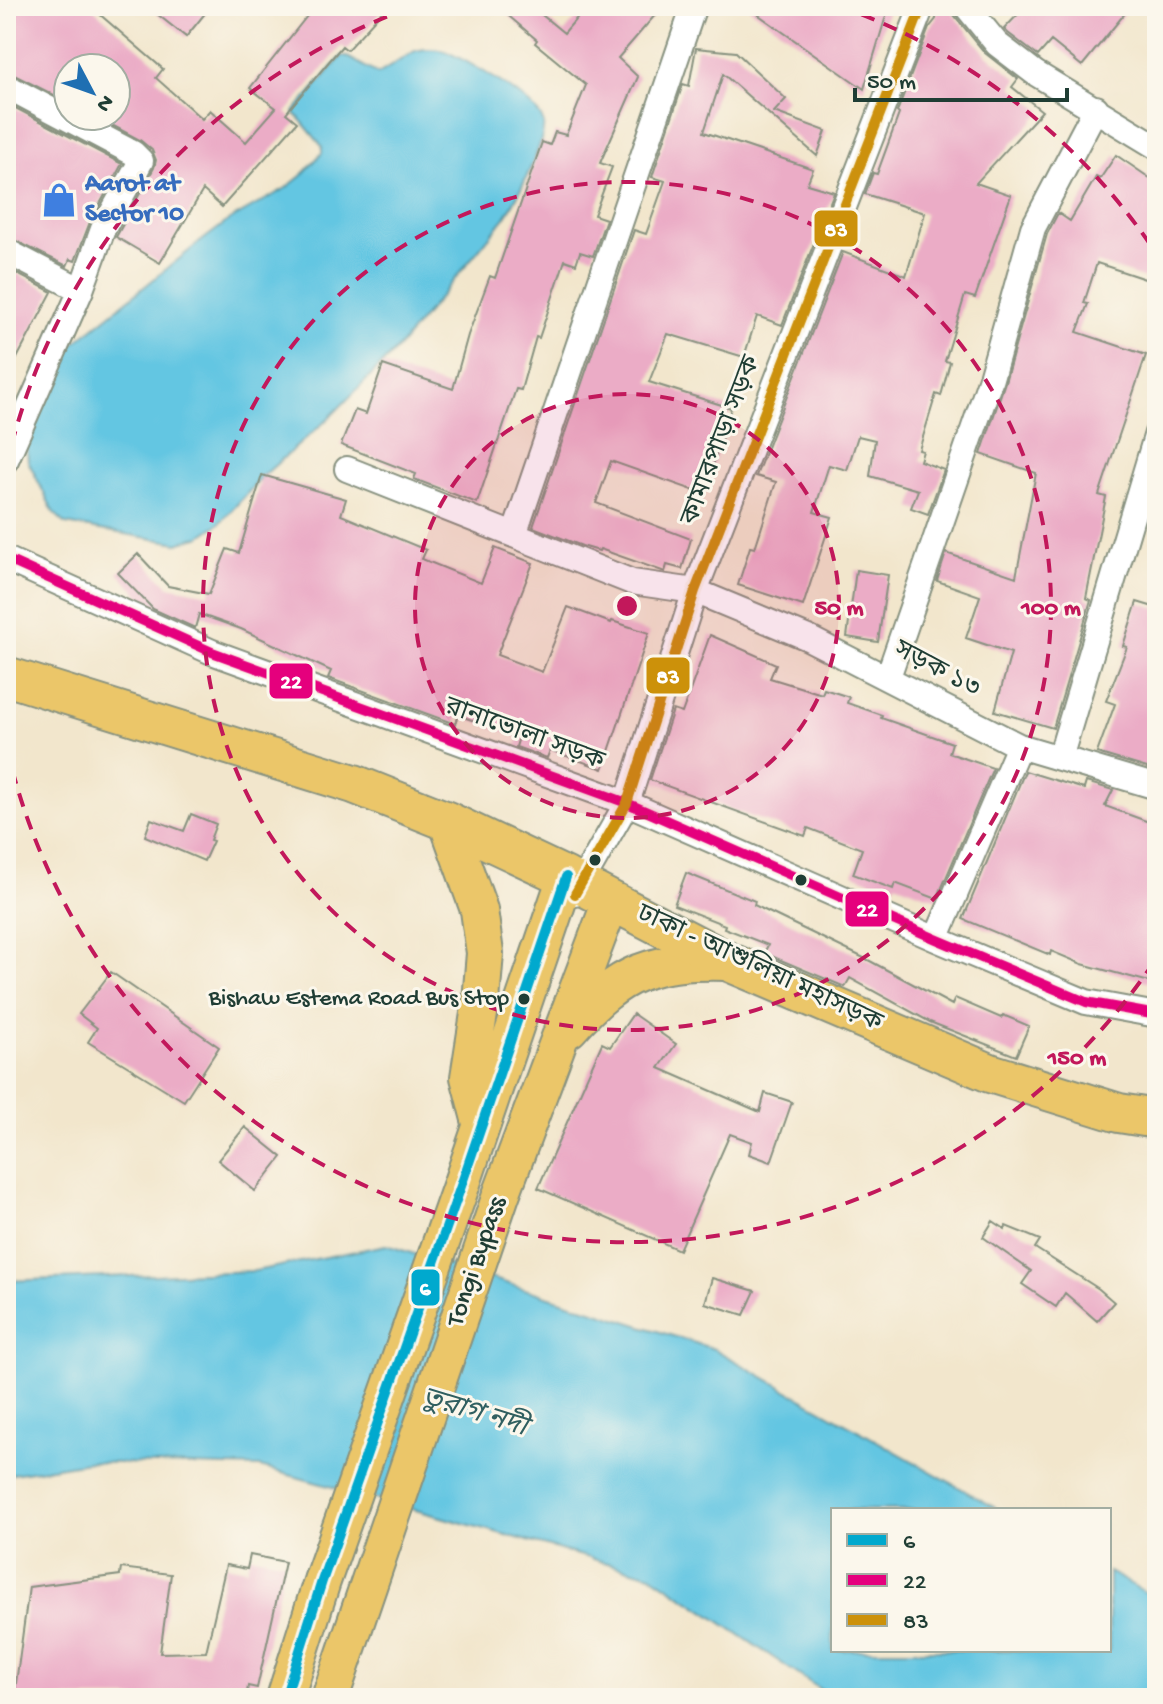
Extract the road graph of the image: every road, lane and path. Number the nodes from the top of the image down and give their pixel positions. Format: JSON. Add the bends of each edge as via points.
{"nodes":[{"id":1,"x":694,"y":6,"type":"edge"},
{"id":2,"x":922,"y":6,"type":"edge"},
{"id":3,"x":966,"y":6,"type":"edge"},
{"id":4,"x":6,"y":86,"type":"edge"},
{"id":5,"x":1096,"y":108,"type":"junction"},
{"id":6,"x":1157,"y":147,"type":"edge"},
{"id":7,"x":6,"y":251,"type":"edge"},
{"id":8,"x":81,"y":290,"type":"junction"},
{"id":9,"x":16,"y":414,"type":"edge"},
{"id":10,"x":1157,"y":433,"type":"edge"},
{"id":11,"x":6,"y":460,"type":"edge"},
{"id":12,"x":347,"y":469,"type":"dead end"},
{"id":13,"x":514,"y":535,"type":"junction"},
{"id":14,"x":6,"y":559,"type":"edge"},
{"id":15,"x":695,"y":591,"type":"junction"},
{"id":16,"x":6,"y":676,"type":"edge"},
{"id":17,"x":888,"y":677,"type":"junction"},
{"id":18,"x":1019,"y":746,"type":"junction"},
{"id":19,"x":1060,"y":758,"type":"junction"},
{"id":20,"x":1157,"y":787,"type":"edge"},
{"id":21,"x":627,"y":803,"type":"junction"},
{"id":22,"x":447,"y":821,"type":"junction"},
{"id":23,"x":570,"y":885,"type":"junction"},
{"id":24,"x":611,"y":901,"type":"junction"},
{"id":25,"x":936,"y":939,"type":"junction"},
{"id":26,"x":729,"y":962,"type":"junction"},
{"id":27,"x":1157,"y":1015,"type":"edge"},
{"id":28,"x":557,"y":1043,"type":"junction"},
{"id":29,"x":1157,"y":1119,"type":"edge"},
{"id":30,"x":481,"y":1123,"type":"junction"},
{"id":31,"x":285,"y":1698,"type":"edge"},
{"id":32,"x":330,"y":1698,"type":"edge"}],
"edges":[{"from":1,"to":13,"type":"street"},
{"from":2,"to":15,"type":"street","name":"কামারপাড়া সড়ক"},
{"from":3,"to":5,"type":"street","via":[[997,44]]},
{"from":4,"to":8,"type":"street","via":[[141,161],[103,229]]},
{"from":5,"to":6,"type":"street"},
{"from":5,"to":17,"type":"street","via":[[1033,228],[991,378]]},
{"from":7,"to":8,"type":"street"},
{"from":8,"to":9,"type":"street"},
{"from":9,"to":11,"type":"street"},
{"from":10,"to":19,"type":"street"},
{"from":12,"to":13,"type":"street","name":"সড়ক ১৩"},
{"from":13,"to":15,"type":"street","name":"সড়ক ১৩","via":[[632,582]]},
{"from":14,"to":21,"type":"street","name":"রানাভোলা সড়ক","via":[[212,652]]},
{"from":15,"to":17,"type":"street","name":"সড়ক ১৩"},
{"from":15,"to":21,"type":"street","name":"কামারপাড়া সড়ক"},
{"from":16,"to":22,"type":"highway","name":"ঢাকা - আশুলিয়া মহাসড়ক","via":[[354,784]]},
{"from":17,"to":18,"type":"street","name":"সড়ক ১৩"},
{"from":18,"to":19,"type":"street","name":"সড়ক ১৩"},
{"from":18,"to":25,"type":"street"},
{"from":19,"to":20,"type":"street","name":"সড়ক ১৩"},
{"from":21,"to":23,"type":"street","name":"কামারপাড়া সড়ক"},
{"from":21,"to":25,"type":"street","name":"রানাভোলা সড়ক"},
{"from":22,"to":23,"type":"highway","name":"ঢাকা - আশুলিয়া মহাসড়ক"},
{"from":22,"to":30,"type":"main road","via":[[479,910],[485,953],[469,1077]]},
{"from":23,"to":24,"type":"highway","name":"ঢাকা - আশুলিয়া মহাসড়ক"},
{"from":23,"to":30,"type":"main road"},
{"from":24,"to":26,"type":"highway","name":"ঢাকা - আশুলিয়া মহাসড়ক"},
{"from":24,"to":28,"type":"main road","name":"Tongi Bypass"},
{"from":25,"to":27,"type":"street","name":"রানাভোলা সড়ক","via":[[1086,1002]]},
{"from":26,"to":28,"type":"main road","via":[[655,965],[624,978],[595,999]]},
{"from":26,"to":29,"type":"highway","name":"ঢাকা - আশুলিয়া মহাসড়ক","via":[[990,1073],[1119,1113]]},
{"from":28,"to":32,"type":"main road","name":"Tongi Bypass"},
{"from":30,"to":31,"type":"main road"}]}
